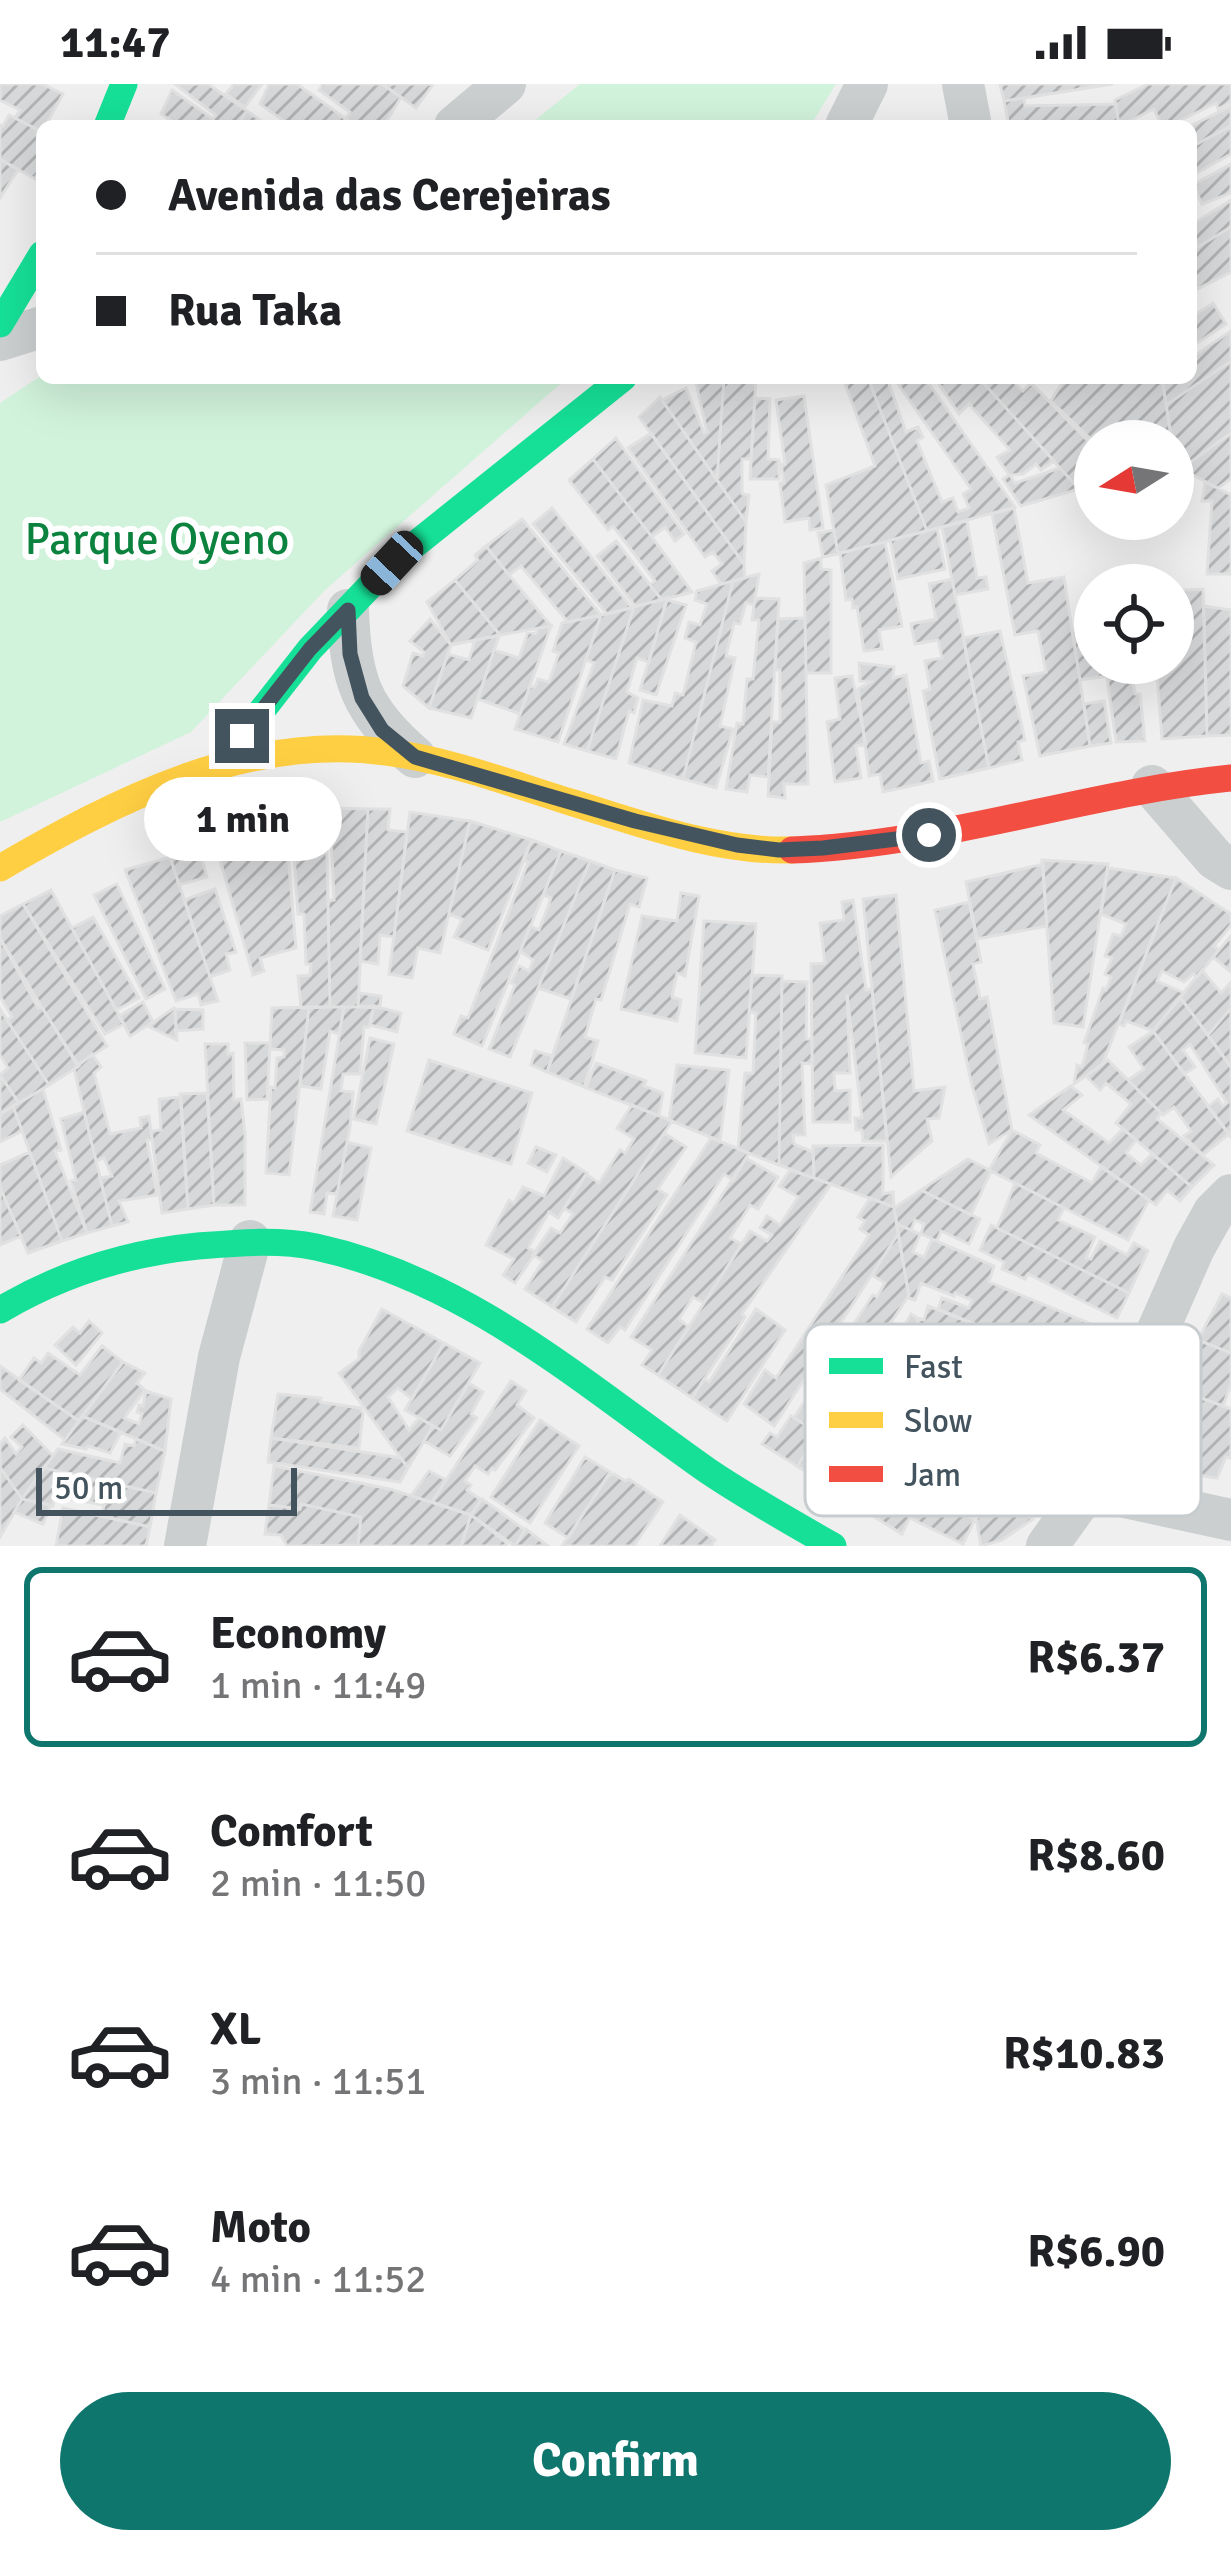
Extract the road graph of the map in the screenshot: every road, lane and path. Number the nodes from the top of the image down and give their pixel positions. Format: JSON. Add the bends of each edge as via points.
{"nodes":[{"id":1,"x":124,"y":84,"type":"edge"},
{"id":2,"x":505,"y":84,"type":"edge"},
{"id":3,"x":867,"y":84,"type":"edge"},
{"id":4,"x":963,"y":84,"type":"edge"},
{"id":5,"x":109,"y":120,"type":"edge"},
{"id":6,"x":462,"y":120,"type":"edge"},
{"id":7,"x":849,"y":120,"type":"edge"},
{"id":8,"x":970,"y":120,"type":"edge"},
{"id":9,"x":36,"y":264,"type":"edge"},
{"id":10,"x":0,"y":324,"type":"edge"},
{"id":11,"x":36,"y":329,"type":"edge"},
{"id":12,"x":0,"y":340,"type":"edge"},
{"id":13,"x":616,"y":384,"type":"edge"},
{"id":14,"x":348,"y":610,"type":"junction"},
{"id":15,"x":415,"y":757,"type":"junction"},
{"id":16,"x":220,"y":764,"type":"junction"},
{"id":17,"x":1231,"y":778,"type":"edge"},
{"id":18,"x":1152,"y":786,"type":"junction"},
{"id":19,"x":0,"y":868,"type":"edge"},
{"id":20,"x":1231,"y":869,"type":"edge"},
{"id":21,"x":1231,"y":1195,"type":"edge"},
{"id":22,"x":250,"y":1241,"type":"junction"},
{"id":23,"x":0,"y":1310,"type":"edge"},
{"id":24,"x":1160,"y":1324,"type":"edge"},
{"id":25,"x":1201,"y":1514,"type":"edge"},
{"id":26,"x":1069,"y":1516,"type":"edge"},
{"id":27,"x":1231,"y":1520,"type":"edge"},
{"id":28,"x":185,"y":1546,"type":"edge"},
{"id":29,"x":833,"y":1546,"type":"edge"},
{"id":30,"x":1047,"y":1546,"type":"edge"}],
"edges":[{"from":1,"to":5,"type":"street"},
{"from":2,"to":6,"type":"street"},
{"from":3,"to":7,"type":"street"},
{"from":4,"to":8,"type":"street"},
{"from":9,"to":10,"type":"street"},
{"from":11,"to":12,"type":"street"},
{"from":13,"to":14,"type":"street","via":[[392,563]]},
{"from":14,"to":15,"type":"street","via":[[362,698],[382,730]]},
{"from":14,"to":16,"type":"street"},
{"from":15,"to":16,"type":"street","via":[[331,748]]},
{"from":15,"to":18,"type":"street","via":[[635,821],[779,850],[929,835]]},
{"from":16,"to":19,"type":"street","via":[[92,817]]},
{"from":17,"to":18,"type":"street"},
{"from":18,"to":20,"type":"street"},
{"from":21,"to":24,"type":"street","via":[[1193,1248]]},
{"from":22,"to":23,"type":"street","via":[[147,1251]]},
{"from":22,"to":28,"type":"street","via":[[219,1357]]},
{"from":22,"to":29,"type":"street","via":[[371,1261],[445,1292],[539,1345],[698,1464]]},
{"from":25,"to":27,"type":"street"},
{"from":26,"to":30,"type":"street"}]}
